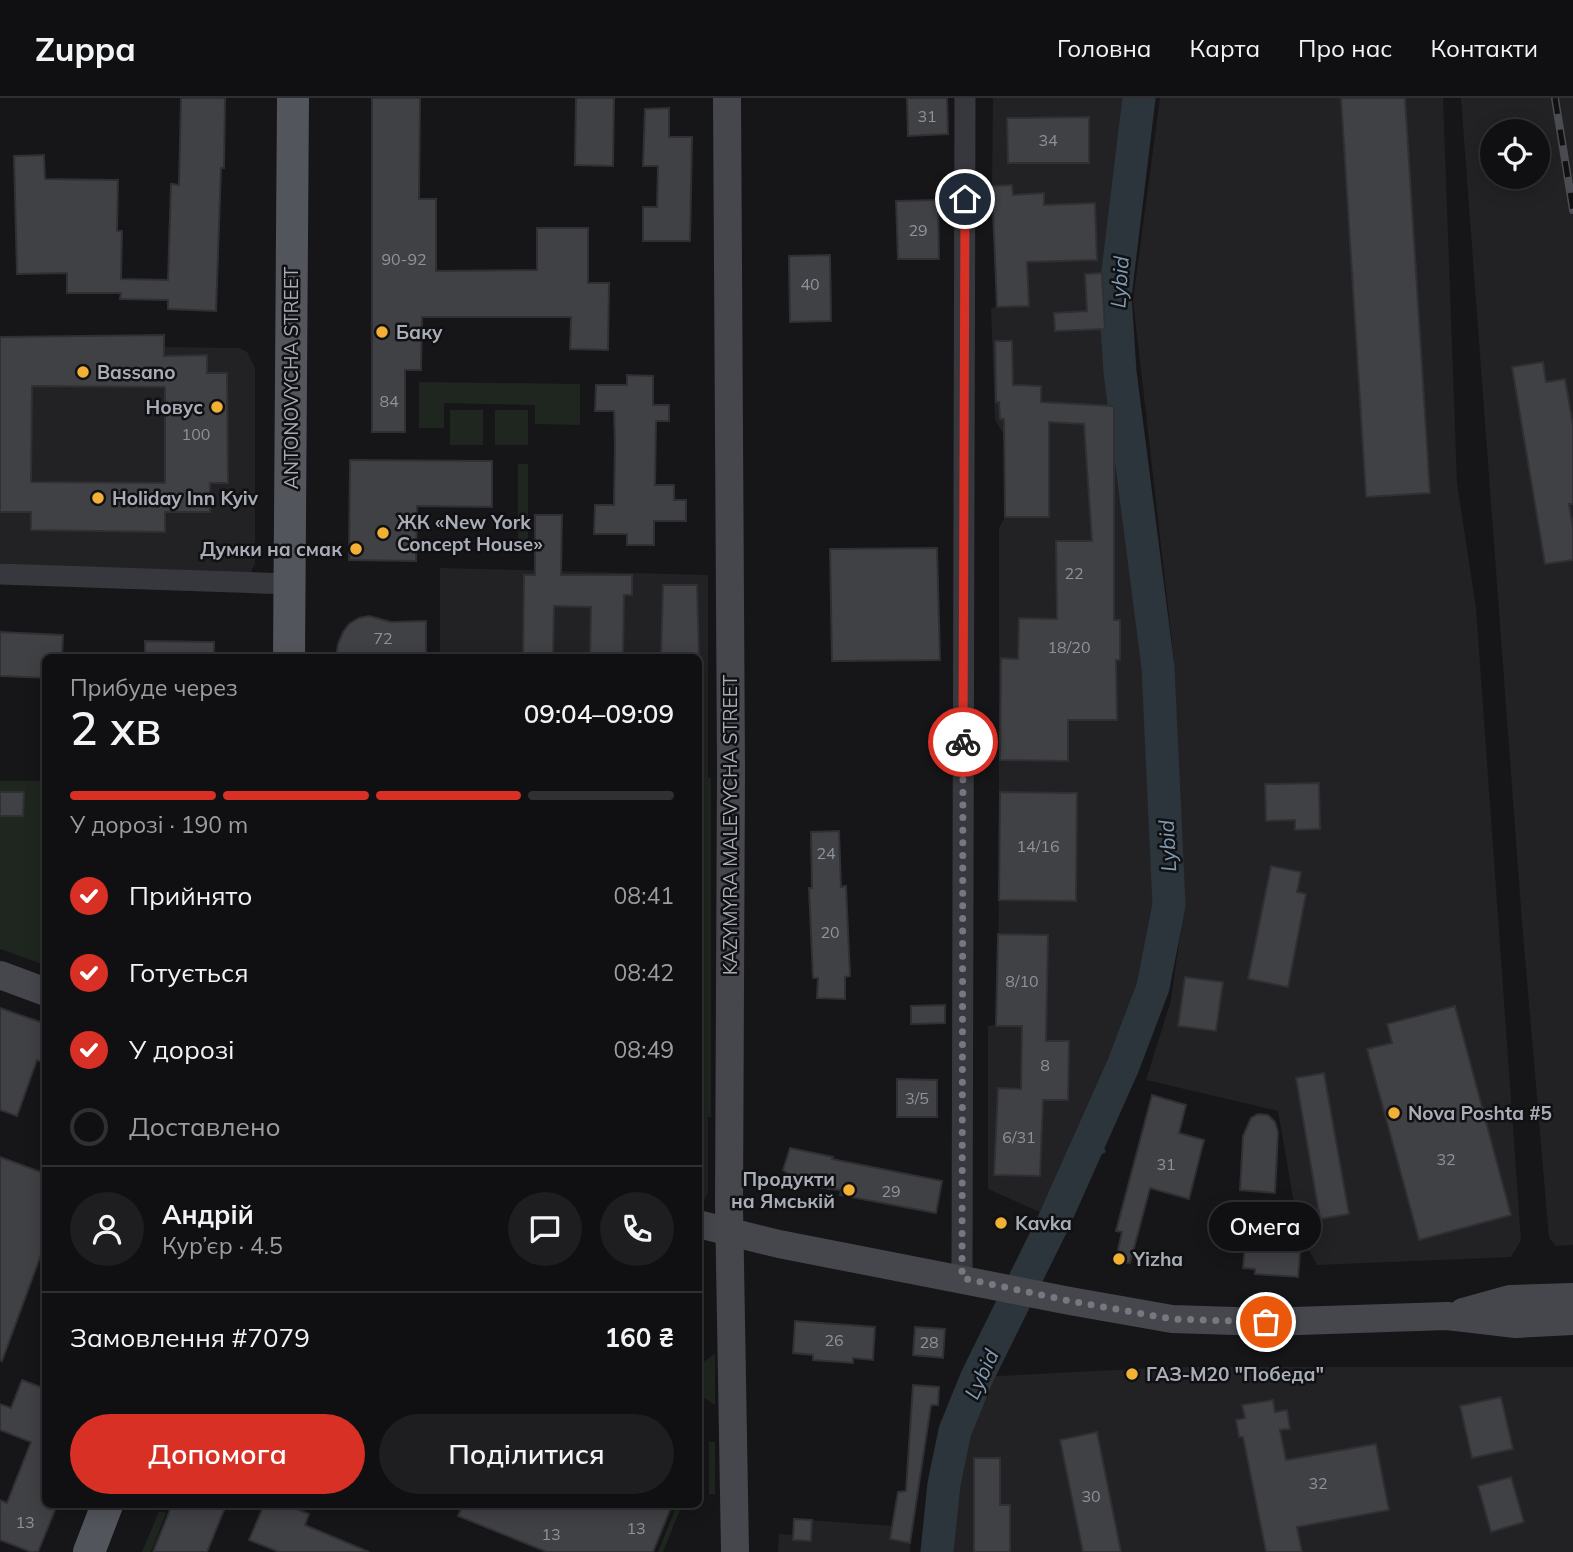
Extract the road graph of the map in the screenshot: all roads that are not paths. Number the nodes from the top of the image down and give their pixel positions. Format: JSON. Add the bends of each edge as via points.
{"nodes":[{"id":1,"x":292,"y":98,"type":"edge"},
{"id":2,"x":727,"y":98,"type":"edge"},
{"id":3,"x":965,"y":98,"type":"edge"},
{"id":4,"x":0,"y":574,"type":"edge"},
{"id":5,"x":290,"y":584,"type":"junction"},
{"id":6,"x":289,"y":654,"type":"edge"},
{"id":7,"x":0,"y":975,"type":"edge"},
{"id":8,"x":42,"y":991,"type":"edge"},
{"id":9,"x":702,"y":1225,"type":"edge"},
{"id":10,"x":729,"y":1233,"type":"junction"},
{"id":11,"x":974,"y":1281,"type":"junction"},
{"id":12,"x":1573,"y":1297,"type":"edge"},
{"id":13,"x":1447,"y":1316,"type":"junction"},
{"id":14,"x":1573,"y":1321,"type":"edge"},
{"id":15,"x":106,"y":1508,"type":"edge"},
{"id":16,"x":89,"y":1552,"type":"edge"},
{"id":17,"x":735,"y":1552,"type":"edge"}],
"edges":[{"from":1,"to":5,"type":"main road","name":"ANTONOVYCHA STREET"},
{"from":2,"to":10,"type":"main road","name":"KAZYMYRA MALEVYCHA STREET"},
{"from":3,"to":11,"type":"street"},
{"from":4,"to":5,"type":"street"},
{"from":5,"to":6,"type":"main road","name":"ANTONOVYCHA STREET"},
{"from":7,"to":8,"type":"main road"},
{"from":9,"to":10,"type":"main road"},
{"from":10,"to":11,"type":"main road"},
{"from":10,"to":17,"type":"main road","name":"KAZYMYRA MALEVYCHA STREET"},
{"from":11,"to":13,"type":"main road","via":[[1172,1319],[1266,1322]]},
{"from":12,"to":13,"type":"main road","via":[[1510,1299]]},
{"from":13,"to":14,"type":"main road","via":[[1516,1324]]},
{"from":15,"to":16,"type":"main road"}]}
